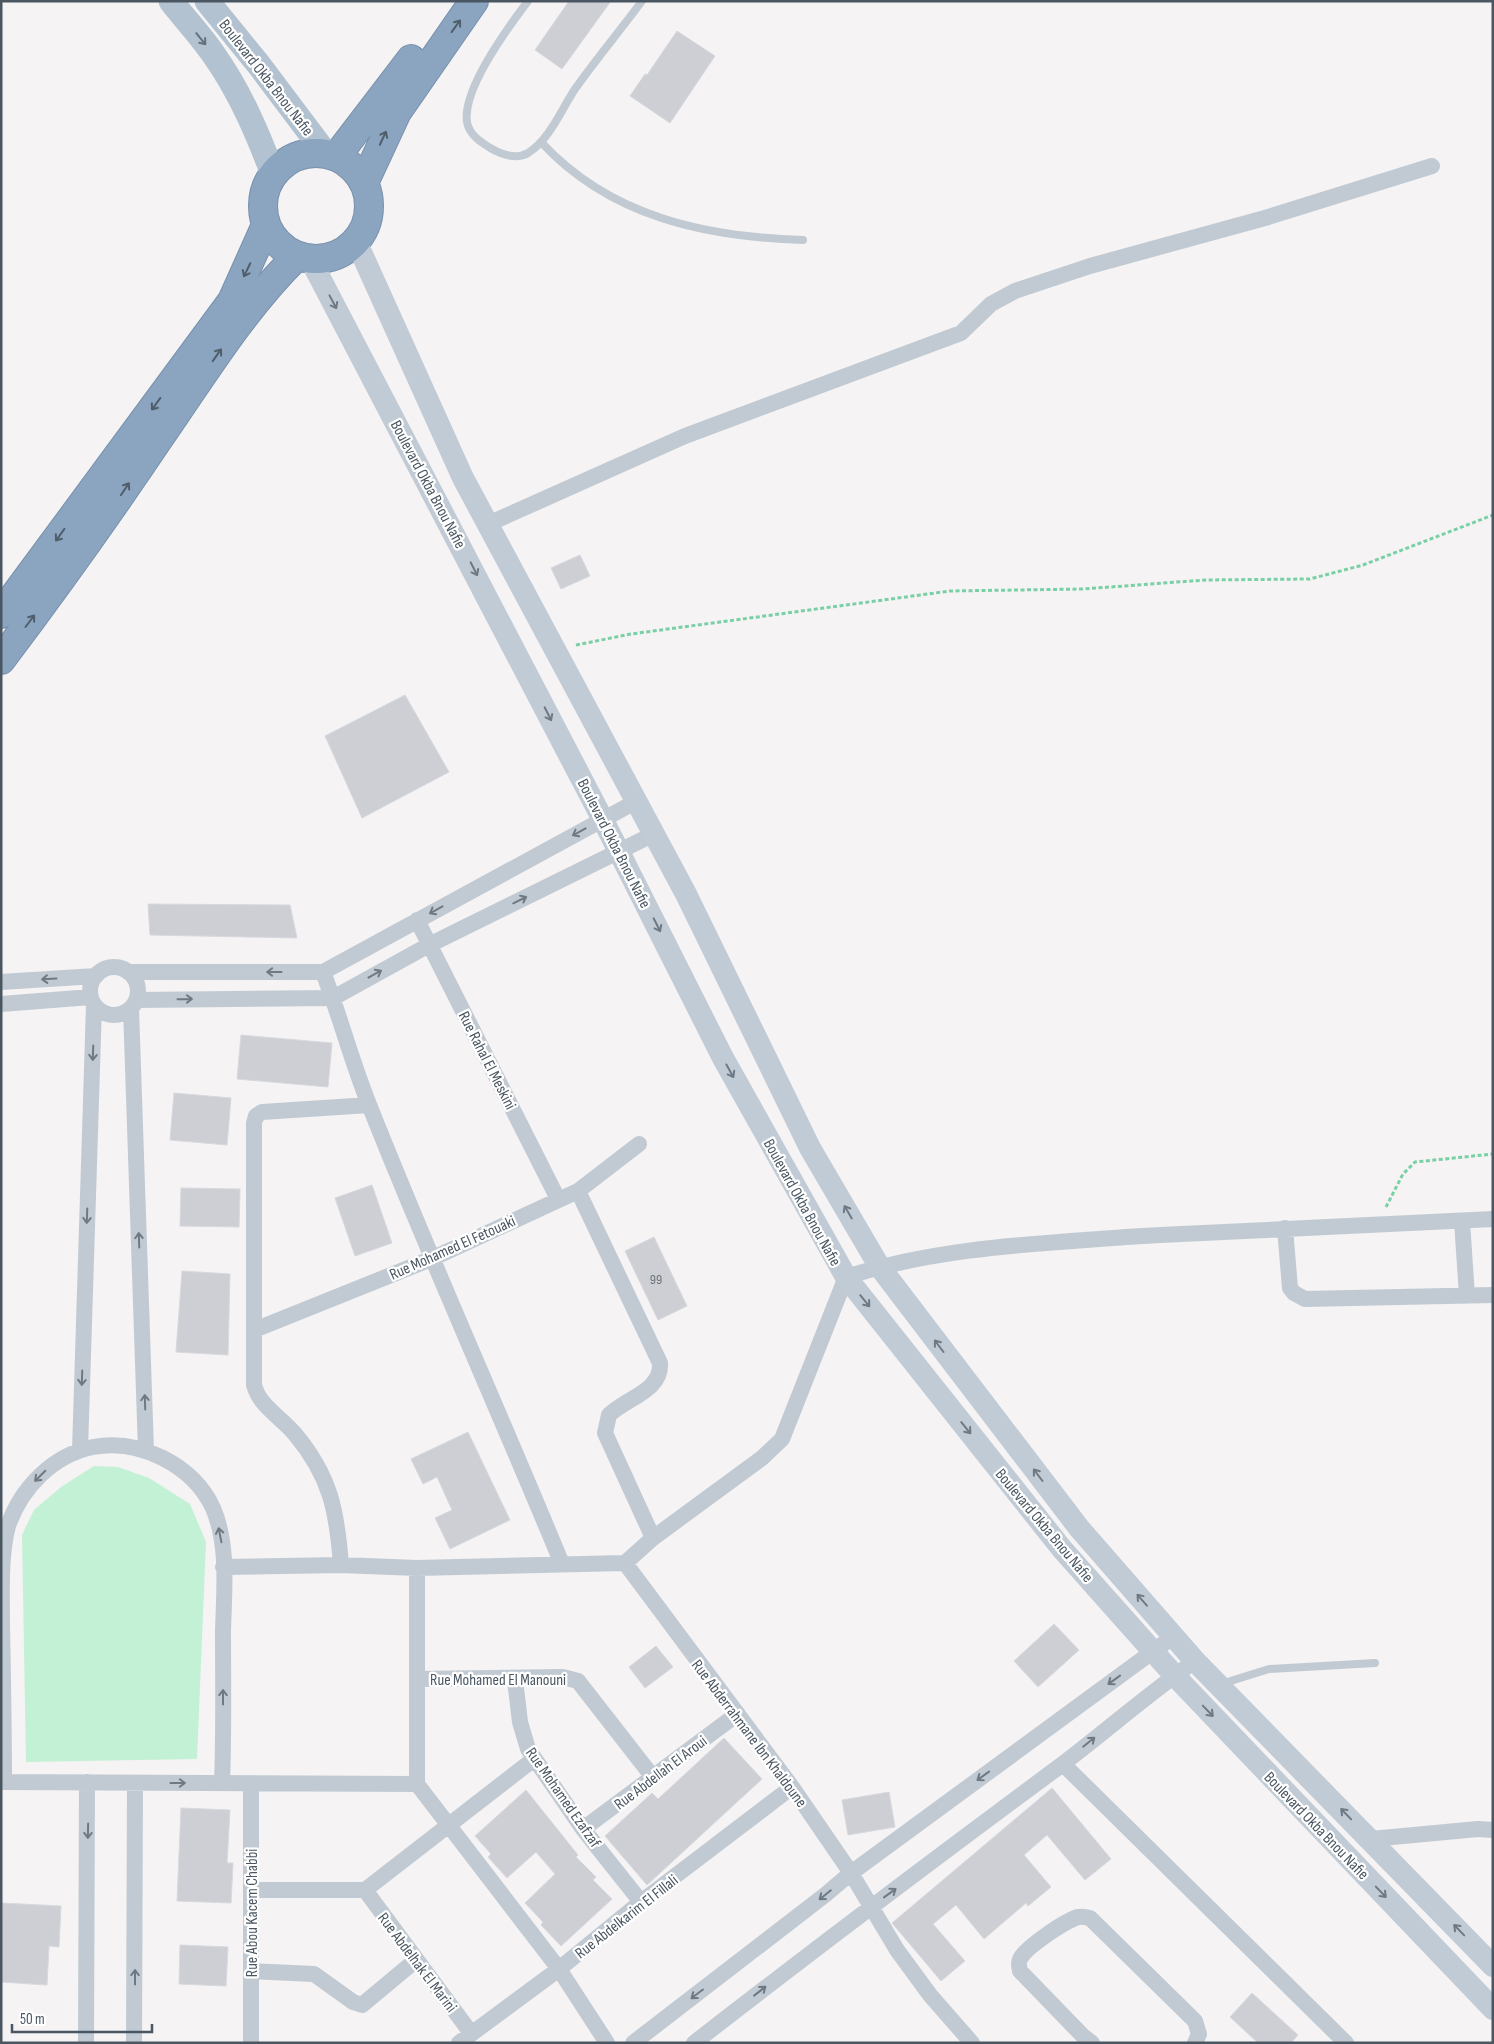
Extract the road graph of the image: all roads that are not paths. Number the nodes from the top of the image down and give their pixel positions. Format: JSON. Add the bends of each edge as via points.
{"nodes":[{"id":1,"x":171,"y":1,"type":"edge"},
{"id":2,"x":207,"y":1,"type":"edge"},
{"id":3,"x":452,"y":1,"type":"edge"},
{"id":4,"x":474,"y":1,"type":"edge"},
{"id":5,"x":528,"y":1,"type":"edge"},
{"id":6,"x":642,"y":1,"type":"edge"},
{"id":7,"x":541,"y":142,"type":"junction"},
{"id":8,"x":331,"y":156,"type":"junction"},
{"id":9,"x":1432,"y":166,"type":"dead end"},
{"id":10,"x":273,"y":174,"type":"junction"},
{"id":11,"x":364,"y":183,"type":"junction"},
{"id":12,"x":266,"y":225,"type":"junction"},
{"id":13,"x":803,"y":240,"type":"dead end"},
{"id":14,"x":356,"y":241,"type":"junction"},
{"id":15,"x":304,"y":257,"type":"junction"},
{"id":16,"x":488,"y":524,"type":"junction"},
{"id":17,"x":1,"y":614,"type":"edge"},
{"id":18,"x":1,"y":660,"type":"edge"},
{"id":19,"x":637,"y":801,"type":"junction"},
{"id":20,"x":603,"y":820,"type":"junction"},
{"id":21,"x":654,"y":834,"type":"junction"},
{"id":22,"x":618,"y":852,"type":"junction"},
{"id":23,"x":417,"y":920,"type":"junction"},
{"id":24,"x":429,"y":945,"type":"junction"},
{"id":25,"x":128,"y":972,"type":"junction"},
{"id":26,"x":323,"y":972,"type":"junction"},
{"id":27,"x":96,"y":976,"type":"junction"},
{"id":28,"x":1,"y":982,"type":"edge"},
{"id":29,"x":333,"y":998,"type":"junction"},
{"id":30,"x":93,"y":1001,"type":"junction"},
{"id":31,"x":1,"y":1004,"type":"edge"},
{"id":32,"x":133,"y":1004,"type":"junction"},
{"id":33,"x":369,"y":1104,"type":"junction"},
{"id":34,"x":639,"y":1144,"type":"dead end"},
{"id":35,"x":578,"y":1191,"type":"junction"},
{"id":36,"x":558,"y":1199,"type":"junction"},
{"id":37,"x":1493,"y":1219,"type":"edge"},
{"id":38,"x":1462,"y":1221,"type":"junction"},
{"id":39,"x":1285,"y":1228,"type":"junction"},
{"id":40,"x":431,"y":1259,"type":"junction"},
{"id":41,"x":879,"y":1266,"type":"junction"},
{"id":42,"x":846,"y":1277,"type":"junction"},
{"id":43,"x":1493,"y":1295,"type":"edge"},
{"id":44,"x":1467,"y":1296,"type":"junction"},
{"id":45,"x":254,"y":1330,"type":"junction"},
{"id":46,"x":80,"y":1450,"type":"junction"},
{"id":47,"x":146,"y":1451,"type":"junction"},
{"id":48,"x":653,"y":1538,"type":"junction"},
{"id":49,"x":624,"y":1562,"type":"junction"},
{"id":50,"x":562,"y":1564,"type":"junction"},
{"id":51,"x":341,"y":1565,"type":"junction"},
{"id":52,"x":223,"y":1566,"type":"junction"},
{"id":53,"x":417,"y":1568,"type":"junction"},
{"id":54,"x":2,"y":1572,"type":"edge"},
{"id":55,"x":1174,"y":1636,"type":"junction"},
{"id":56,"x":1154,"y":1651,"type":"junction"},
{"id":57,"x":1195,"y":1662,"type":"junction"},
{"id":58,"x":1375,"y":1663,"type":"dead end"},
{"id":59,"x":1174,"y":1676,"type":"junction"},
{"id":60,"x":417,"y":1679,"type":"junction"},
{"id":61,"x":515,"y":1680,"type":"junction"},
{"id":62,"x":1219,"y":1684,"type":"junction"},
{"id":63,"x":736,"y":1715,"type":"junction"},
{"id":64,"x":534,"y":1759,"type":"junction"},
{"id":65,"x":1062,"y":1764,"type":"junction"},
{"id":66,"x":652,"y":1776,"type":"junction"},
{"id":67,"x":3,"y":1782,"type":"edge"},
{"id":68,"x":87,"y":1782,"type":"junction"},
{"id":69,"x":135,"y":1783,"type":"junction"},
{"id":70,"x":251,"y":1783,"type":"junction"},
{"id":71,"x":222,"y":1784,"type":"junction"},
{"id":72,"x":417,"y":1784,"type":"junction"},
{"id":73,"x":792,"y":1787,"type":"junction"},
{"id":74,"x":449,"y":1826,"type":"junction"},
{"id":75,"x":583,"y":1829,"type":"junction"},
{"id":76,"x":1493,"y":1830,"type":"edge"},
{"id":77,"x":1371,"y":1839,"type":"junction"},
{"id":78,"x":851,"y":1873,"type":"junction"},
{"id":79,"x":251,"y":1890,"type":"junction"},
{"id":80,"x":365,"y":1890,"type":"junction"},
{"id":81,"x":642,"y":1902,"type":"junction"},
{"id":82,"x":870,"y":1907,"type":"junction"},
{"id":83,"x":416,"y":1960,"type":"junction"},
{"id":84,"x":1493,"y":1966,"type":"edge"},
{"id":85,"x":559,"y":1969,"type":"junction"},
{"id":86,"x":251,"y":1971,"type":"junction"},
{"id":87,"x":1493,"y":2009,"type":"edge"},
{"id":88,"x":465,"y":2038,"type":"edge"},
{"id":89,"x":86,"y":2043,"type":"edge"},
{"id":90,"x":134,"y":2043,"type":"edge"},
{"id":91,"x":251,"y":2043,"type":"edge"},
{"id":92,"x":607,"y":2043,"type":"edge"},
{"id":93,"x":633,"y":2043,"type":"edge"},
{"id":94,"x":694,"y":2043,"type":"edge"},
{"id":95,"x":972,"y":2043,"type":"edge"},
{"id":96,"x":1092,"y":2043,"type":"edge"},
{"id":97,"x":1195,"y":2043,"type":"edge"},
{"id":98,"x":1346,"y":2043,"type":"edge"}],
"edges":[{"from":1,"to":10,"type":"main road","name":"Boulevard Okba Bnou Nafie","one_way":true,"via":[[214,54],[234,86],[252,120]]},
{"from":2,"to":8,"type":"main road","name":"Boulevard Okba Bnou Nafie"},
{"from":3,"to":8,"type":"highway","via":[[397,78]]},
{"from":11,"to":4,"type":"highway","one_way":true,"via":[[397,112]]},
{"from":5,"to":7,"type":"lane","via":[[500,39],[486,66],[468,105],[467,122],[480,141],[506,156],[526,154]]},
{"from":6,"to":7,"type":"lane","via":[[576,88]]},
{"from":7,"to":13,"type":"lane","via":[[588,181],[651,216],[756,239]]},
{"from":8,"to":10,"type":"highway","via":[[313,153],[294,158]]},
{"from":8,"to":11,"type":"highway","via":[[352,167]]},
{"from":9,"to":16,"type":"street","via":[[1015,291],[991,304],[961,333],[685,436]]},
{"from":10,"to":12,"type":"highway","via":[[263,198]]},
{"from":11,"to":14,"type":"highway","via":[[368,213]]},
{"from":12,"to":15,"type":"highway","via":[[282,247]]},
{"from":12,"to":17,"type":"highway","one_way":true,"via":[[232,301]]},
{"from":14,"to":15,"type":"highway","via":[[340,254],[320,259]]},
{"from":14,"to":16,"type":"main road","name":"Boulevard Okba Bnou Nafie","via":[[463,478]]},
{"from":18,"to":15,"type":"highway","one_way":true,"via":[[84,549],[217,354],[268,286]]},
{"from":15,"to":20,"type":"main road","name":"Boulevard Okba Bnou Nafie","one_way":true},
{"from":16,"to":19,"type":"main road","name":"Boulevard Okba Bnou Nafie"},
{"from":19,"to":20,"type":"street"},
{"from":19,"to":21,"type":"main road","name":"Boulevard Okba Bnou Nafie"},
{"from":20,"to":22,"type":"main road","name":"Boulevard Okba Bnou Nafie"},
{"from":20,"to":23,"type":"street","one_way":true},
{"from":21,"to":22,"type":"street"},
{"from":41,"to":21,"type":"main road","name":"Boulevard Okba Bnou Nafie","one_way":true,"via":[[810,1148]]},
{"from":24,"to":22,"type":"street","one_way":true},
{"from":22,"to":42,"type":"main road","name":"Boulevard Okba Bnou Nafie","one_way":true,"via":[[722,1058]]},
{"from":23,"to":24,"type":"street","name":"Rue Rahal El Meskini"},
{"from":23,"to":26,"type":"street"},
{"from":29,"to":24,"type":"street","one_way":true},
{"from":24,"to":36,"type":"street","name":"Rue Rahal El Meskini"},
{"from":26,"to":25,"type":"street","one_way":true},
{"from":25,"to":27,"type":"street","via":[[111,968]]},
{"from":25,"to":32,"type":"street","via":[[137,984]]},
{"from":26,"to":29,"type":"street"},
{"from":27,"to":28,"type":"street","one_way":true},
{"from":27,"to":30,"type":"street","via":[[91,984]]},
{"from":32,"to":29,"type":"street","one_way":true},
{"from":29,"to":33,"type":"street"},
{"from":30,"to":31,"type":"street"},
{"from":30,"to":32,"type":"street","via":[[103,1012],[114,1015]]},
{"from":30,"to":46,"type":"street","one_way":true},
{"from":47,"to":32,"type":"street","one_way":true},
{"from":33,"to":40,"type":"street"},
{"from":33,"to":45,"type":"street","via":[[262,1112],[256,1116]]},
{"from":34,"to":35,"type":"street","name":"Rue Mohamed El Fetouaki"},
{"from":35,"to":36,"type":"street","name":"Rue Mohamed El Fetouaki"},
{"from":35,"to":48,"type":"street","via":[[660,1362],[657,1379],[609,1415],[605,1433]]},
{"from":36,"to":40,"type":"street","name":"Rue Mohamed El Fetouaki"},
{"from":37,"to":38,"type":"street"},
{"from":38,"to":39,"type":"street"},
{"from":38,"to":44,"type":"street"},
{"from":39,"to":41,"type":"street","via":[[1018,1244]]},
{"from":39,"to":44,"type":"street","via":[[1290,1288],[1305,1299]]},
{"from":40,"to":45,"type":"street","name":"Rue Mohamed El Fetouaki"},
{"from":40,"to":50,"type":"street"},
{"from":41,"to":42,"type":"street"},
{"from":55,"to":41,"type":"main road","name":"Boulevard Okba Bnou Nafie","one_way":true,"via":[[1079,1528]]},
{"from":42,"to":48,"type":"street","via":[[782,1439],[762,1458]]},
{"from":42,"to":56,"type":"main road","name":"Boulevard Okba Bnou Nafie","one_way":true,"via":[[1062,1549]]},
{"from":43,"to":44,"type":"street"},
{"from":45,"to":51,"type":"street","via":[[256,1391],[304,1446],[322,1473],[336,1510]]},
{"from":46,"to":47,"type":"street","via":[[109,1445]]},
{"from":46,"to":54,"type":"street","one_way":true,"via":[[48,1468],[24,1494],[8,1527]]},
{"from":52,"to":47,"type":"street","one_way":true,"via":[[219,1530],[206,1497],[182,1470]]},
{"from":48,"to":49,"type":"street"},
{"from":49,"to":50,"type":"street"},
{"from":49,"to":63,"type":"street","name":"Rue Abderrahmane Ibn Khaldoune"},
{"from":50,"to":53,"type":"street"},
{"from":51,"to":52,"type":"street"},
{"from":51,"to":53,"type":"street"},
{"from":71,"to":52,"type":"street","one_way":true},
{"from":53,"to":60,"type":"street"},
{"from":54,"to":67,"type":"street"},
{"from":55,"to":56,"type":"street"},
{"from":55,"to":57,"type":"main road","name":"Boulevard Okba Bnou Nafie"},
{"from":56,"to":59,"type":"main road","name":"Boulevard Okba Bnou Nafie"},
{"from":56,"to":78,"type":"street","one_way":true},
{"from":57,"to":59,"type":"street"},
{"from":57,"to":62,"type":"main road","name":"Boulevard Okba Bnou Nafie"},
{"from":58,"to":62,"type":"lane","via":[[1270,1669]]},
{"from":65,"to":59,"type":"street","one_way":true},
{"from":59,"to":87,"type":"main road","name":"Boulevard Okba Bnou Nafie","one_way":true},
{"from":60,"to":61,"type":"street","name":"Rue Mohamed El Manouni"},
{"from":60,"to":72,"type":"street"},
{"from":61,"to":64,"type":"street","name":"Rue Mohamed Ezafzaf","via":[[520,1722]]},
{"from":61,"to":66,"type":"street","name":"Rue Mohamed El Manouni","via":[[556,1677],[578,1681]]},
{"from":77,"to":62,"type":"main road","name":"Boulevard Okba Bnou Nafie","one_way":true},
{"from":63,"to":66,"type":"street","name":"Rue Abdellah El Aroui"},
{"from":63,"to":73,"type":"street","name":"Rue Abderrahmane Ibn Khaldoune"},
{"from":64,"to":74,"type":"street"},
{"from":64,"to":75,"type":"street","name":"Rue Mohamed Ezafzaf"},
{"from":82,"to":65,"type":"street","one_way":true},
{"from":65,"to":98,"type":"street"},
{"from":66,"to":75,"type":"street","name":"Rue Abdellah El Aroui"},
{"from":67,"to":68,"type":"street"},
{"from":68,"to":69,"type":"street"},
{"from":68,"to":89,"type":"street","one_way":true},
{"from":69,"to":71,"type":"street","one_way":true},
{"from":90,"to":69,"type":"street","one_way":true},
{"from":70,"to":71,"type":"street"},
{"from":70,"to":72,"type":"street"},
{"from":70,"to":79,"type":"street","name":"Rue Abou Kacem Chabbi"},
{"from":72,"to":74,"type":"street"},
{"from":73,"to":78,"type":"street","name":"Rue Abderrahmane Ibn Khaldoune"},
{"from":73,"to":81,"type":"street","name":"Rue Abdelkarim El Fillali"},
{"from":74,"to":80,"type":"street"},
{"from":74,"to":85,"type":"street"},
{"from":75,"to":81,"type":"street","name":"Rue Mohamed Ezafzaf"},
{"from":76,"to":77,"type":"street"},
{"from":84,"to":77,"type":"main road","name":"Boulevard Okba Bnou Nafie","one_way":true},
{"from":78,"to":82,"type":"street","name":"Rue Abderrahmane Ibn Khaldoune"},
{"from":78,"to":93,"type":"street","one_way":true},
{"from":79,"to":80,"type":"street"},
{"from":79,"to":86,"type":"street","name":"Rue Abou Kacem Chabbi"},
{"from":80,"to":83,"type":"street","name":"Rue Abdelhak El Marini"},
{"from":81,"to":85,"type":"street","name":"Rue Abdelkarim El Fillali"},
{"from":94,"to":82,"type":"street","one_way":true},
{"from":82,"to":95,"type":"street","name":"Rue Abderrahmane Ibn Khaldoune","via":[[902,1958]]},
{"from":83,"to":86,"type":"street","via":[[362,2005],[314,1974]]},
{"from":83,"to":88,"type":"street","name":"Rue Abdelhak El Marini"},
{"from":85,"to":88,"type":"street","name":"Rue Abdelkarim El Fillali"},
{"from":85,"to":92,"type":"street"},
{"from":86,"to":91,"type":"street","name":"Rue Abou Kacem Chabbi"},
{"from":96,"to":97,"type":"street","via":[[1019,1967],[1019,1960],[1027,1950],[1081,1916],[1090,1918],[1195,2021],[1199,2034]]}]}
